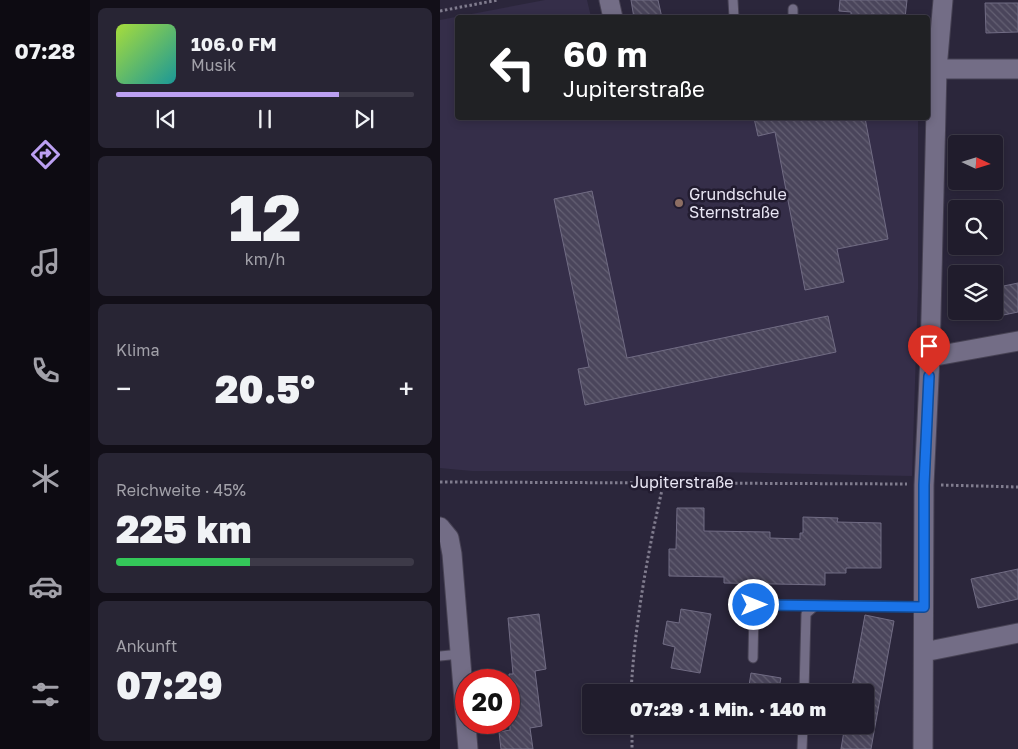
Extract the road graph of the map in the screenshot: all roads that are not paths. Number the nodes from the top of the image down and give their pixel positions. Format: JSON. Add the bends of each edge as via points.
{"nodes":[{"id":1,"x":609,"y":0,"type":"edge"},
{"id":2,"x":733,"y":0,"type":"edge"},
{"id":3,"x":943,"y":0,"type":"edge"},
{"id":4,"x":612,"y":15,"type":"edge"},
{"id":5,"x":734,"y":15,"type":"edge"},
{"id":6,"x":932,"y":69,"type":"edge"},
{"id":7,"x":1018,"y":69,"type":"edge"},
{"id":8,"x":1018,"y":341,"type":"edge"},
{"id":9,"x":930,"y":357,"type":"junction"},
{"id":10,"x":440,"y":527,"type":"edge"},
{"id":11,"x":816,"y":606,"type":"junction"},
{"id":12,"x":924,"y":607,"type":"junction"},
{"id":13,"x":1018,"y":633,"type":"edge"},
{"id":14,"x":924,"y":652,"type":"junction"},
{"id":15,"x":460,"y":654,"type":"junction"},
{"id":16,"x":440,"y":656,"type":"edge"},
{"id":17,"x":753,"y":658,"type":"dead end"},
{"id":18,"x":804,"y":684,"type":"edge"},
{"id":19,"x":803,"y":734,"type":"edge"},
{"id":20,"x":468,"y":749,"type":"edge"},
{"id":21,"x":802,"y":749,"type":"edge"},
{"id":22,"x":923,"y":749,"type":"edge"}],
"edges":[{"from":1,"to":4,"type":"street"},
{"from":2,"to":5,"type":"lane"},
{"from":3,"to":6,"type":"street"},
{"from":6,"to":7,"type":"street"},
{"from":6,"to":9,"type":"street"},
{"from":8,"to":9,"type":"street"},
{"from":9,"to":12,"type":"street","via":[[924,485]]},
{"from":10,"to":15,"type":"street","via":[[449,538],[452,554]]},
{"from":11,"to":12,"type":"lane"},
{"from":11,"to":17,"type":"lane","via":[[754,605]]},
{"from":11,"to":18,"type":"lane","via":[[806,614]]},
{"from":12,"to":14,"type":"street"},
{"from":13,"to":14,"type":"street"},
{"from":14,"to":22,"type":"street"},
{"from":15,"to":16,"type":"lane"},
{"from":15,"to":20,"type":"street"},
{"from":19,"to":21,"type":"lane"}]}
